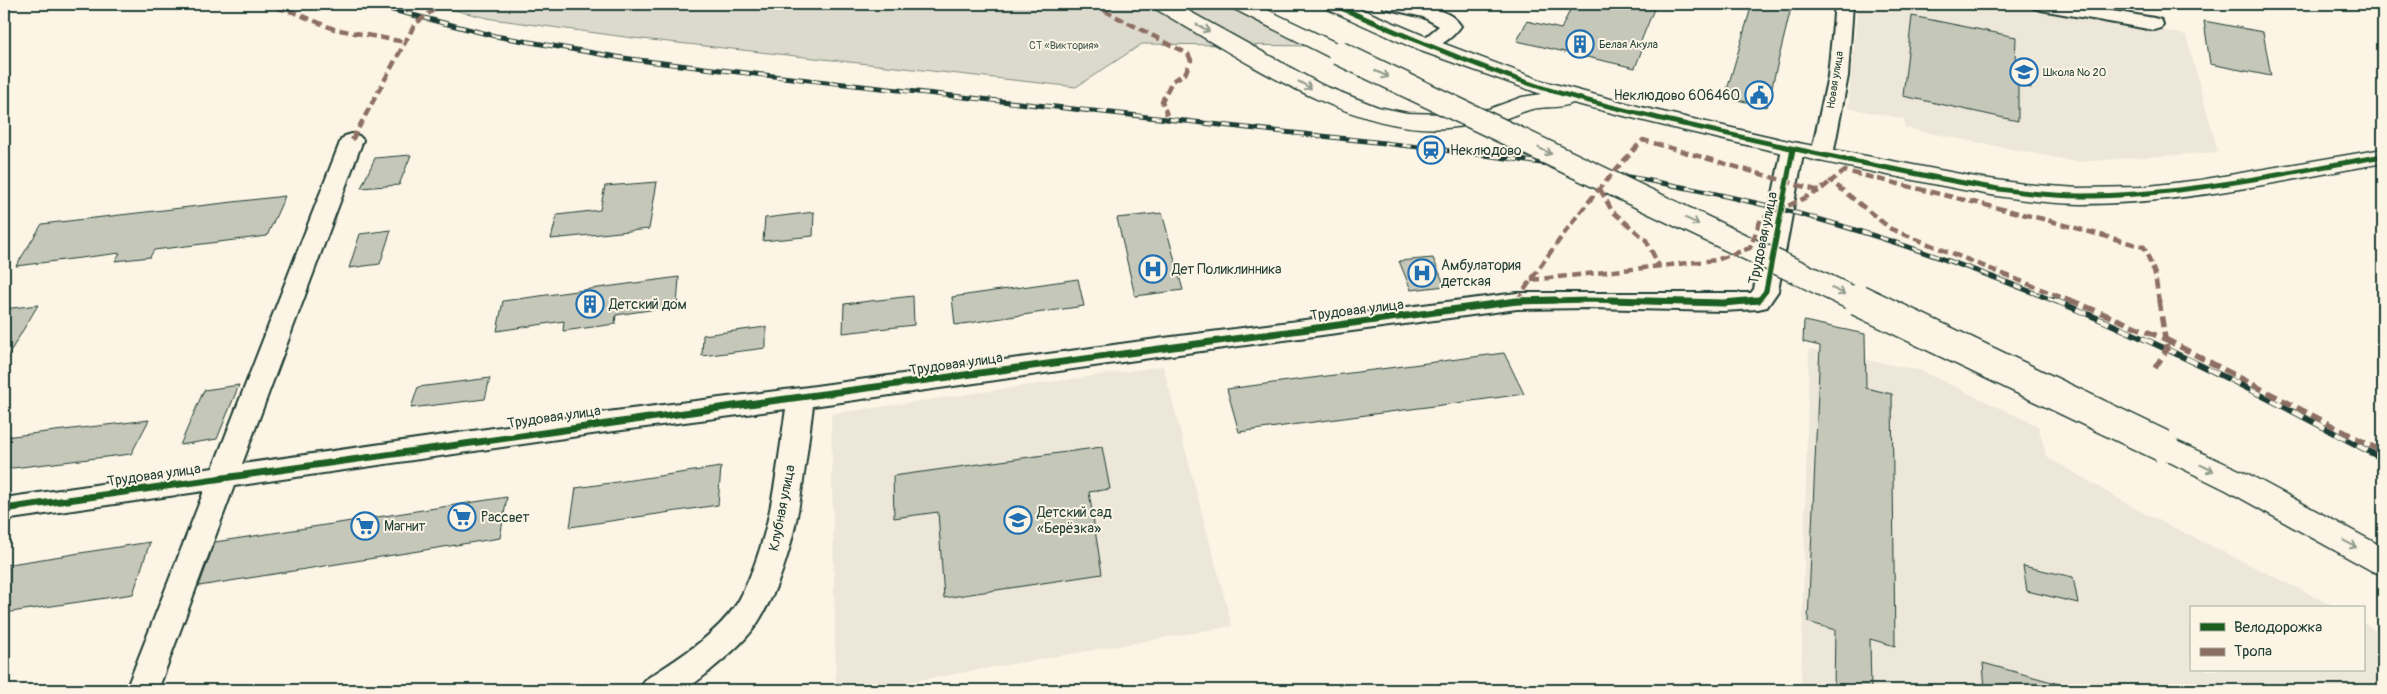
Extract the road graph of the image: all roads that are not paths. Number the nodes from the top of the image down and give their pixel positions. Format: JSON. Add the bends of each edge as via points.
{"nodes":[{"id":1,"x":1161,"y":4,"type":"edge"},
{"id":2,"x":1239,"y":4,"type":"edge"},
{"id":3,"x":1332,"y":4,"type":"edge"},
{"id":4,"x":1355,"y":4,"type":"edge"},
{"id":5,"x":1391,"y":4,"type":"edge"},
{"id":6,"x":1844,"y":4,"type":"edge"},
{"id":7,"x":2041,"y":4,"type":"edge"},
{"id":8,"x":2154,"y":24,"type":"dead end"},
{"id":9,"x":1405,"y":36,"type":"junction"},
{"id":10,"x":1426,"y":45,"type":"junction"},
{"id":11,"x":1588,"y":100,"type":"junction"},
{"id":12,"x":352,"y":140,"type":"dead end"},
{"id":13,"x":1793,"y":149,"type":"junction"},
{"id":14,"x":1822,"y":155,"type":"junction"},
{"id":15,"x":2383,"y":156,"type":"edge"},
{"id":16,"x":801,"y":398,"type":"junction"},
{"id":17,"x":222,"y":478,"type":"junction"},
{"id":18,"x":4,"y":509,"type":"edge"},
{"id":19,"x":2383,"y":562,"type":"edge"},
{"id":20,"x":142,"y":690,"type":"edge"},
{"id":21,"x":656,"y":690,"type":"edge"}],
"edges":[{"from":1,"to":11,"type":"street","one_way":true,"via":[[1314,90],[1371,112],[1407,120],[1446,121],[1492,115],[1530,102],[1558,98]]},
{"from":2,"to":19,"type":"street","one_way":true,"bridge":true,"via":[[2237,482]]},
{"from":3,"to":9,"type":"street"},
{"from":4,"to":9,"type":"street"},
{"from":5,"to":10,"type":"street","via":[[1429,14],[1452,26]]},
{"from":6,"to":14,"type":"street","name":"Новая улица","via":[[1838,76]]},
{"from":7,"to":8,"type":"street"},
{"from":9,"to":10,"type":"street"},
{"from":10,"to":11,"type":"street","via":[[1536,86]]},
{"from":11,"to":13,"type":"street"},
{"from":12,"to":17,"type":"street","name":"Трудовая улица"},
{"from":13,"to":14,"type":"street"},
{"from":13,"to":16,"type":"street","name":"Трудовая улица","via":[[1766,290],[1758,301],[1518,302]]},
{"from":14,"to":15,"type":"street","via":[[1976,185],[2078,196],[2140,195],[2192,189]]},
{"from":16,"to":17,"type":"street","name":"Трудовая улица","via":[[599,423]]},
{"from":16,"to":21,"type":"street","name":"Клубная улица","via":[[778,542],[756,596],[747,613],[725,638],[690,668]]},
{"from":17,"to":18,"type":"street","name":"Трудовая улица"},
{"from":17,"to":20,"type":"street"}]}
